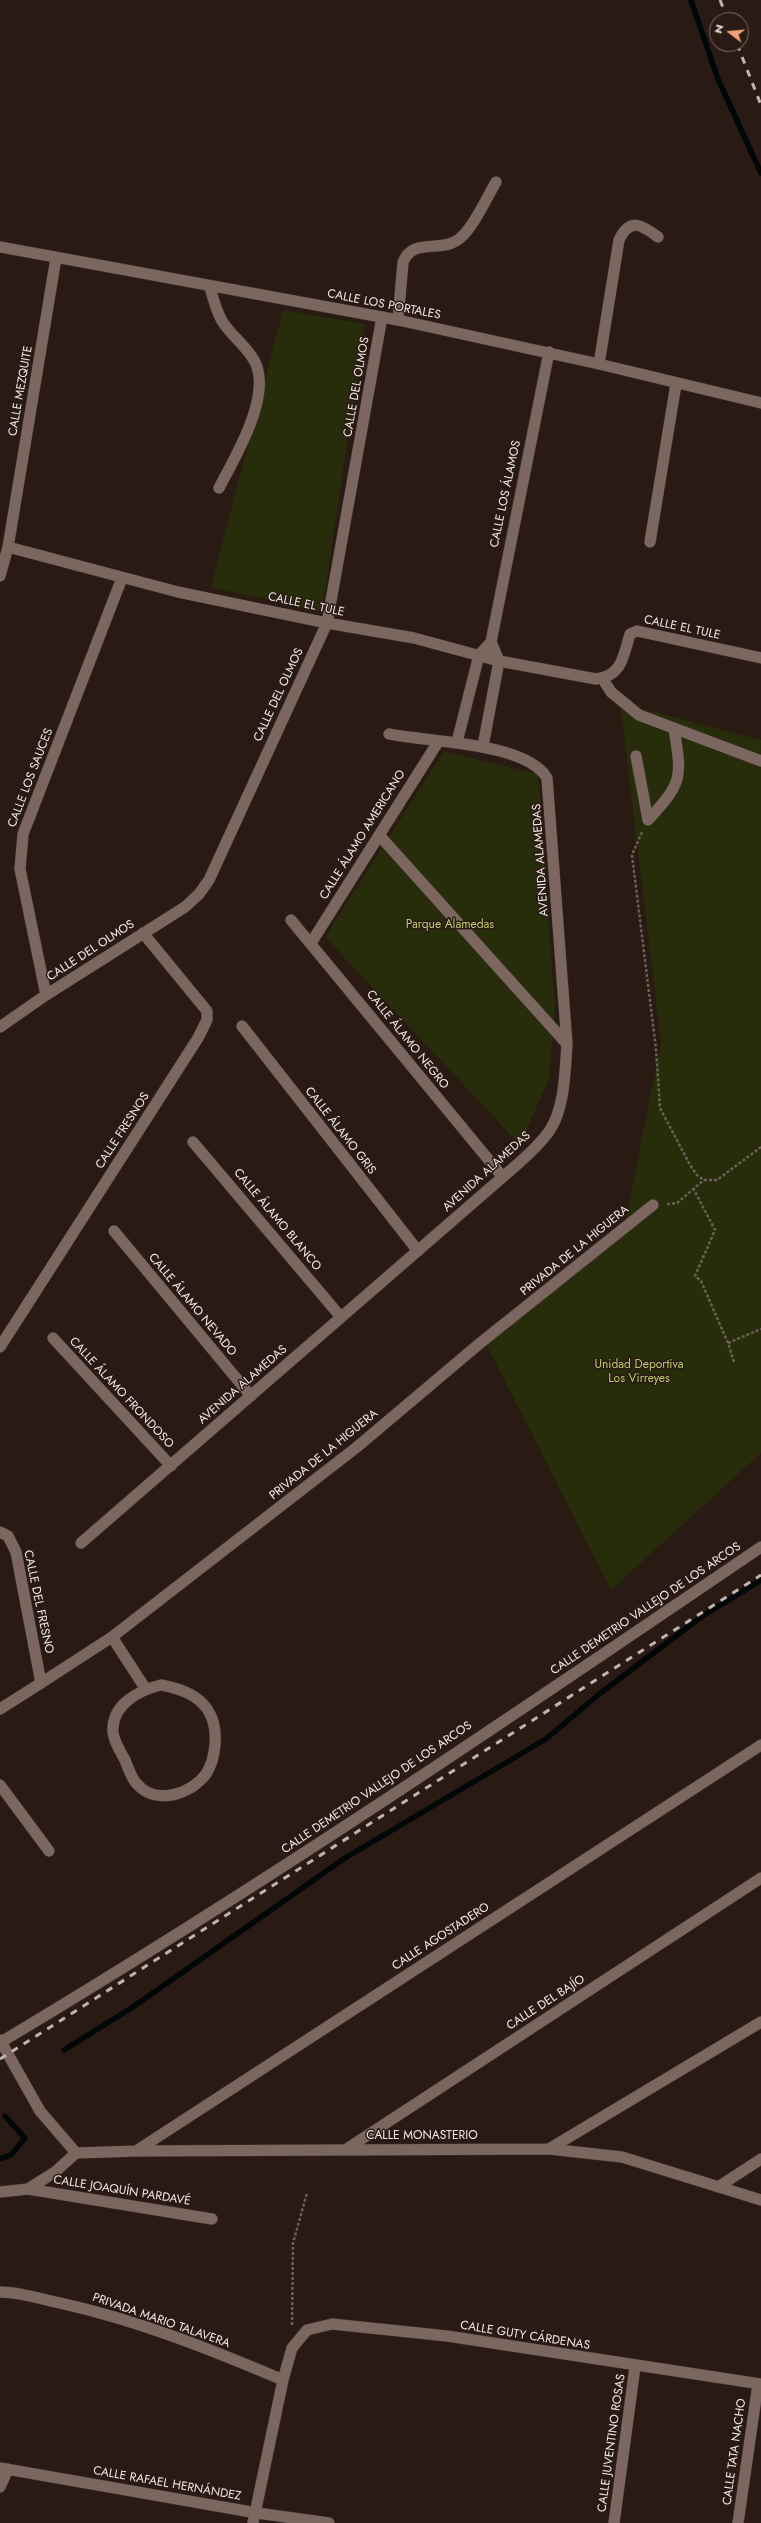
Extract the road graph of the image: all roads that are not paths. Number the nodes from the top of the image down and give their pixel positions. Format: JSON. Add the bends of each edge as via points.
{"nodes":[{"id":1,"x":496,"y":182,"type":"dead end"},
{"id":2,"x":658,"y":237,"type":"dead end"},
{"id":3,"x":0,"y":247,"type":"edge"},
{"id":4,"x":56,"y":258,"type":"junction"},
{"id":5,"x":210,"y":287,"type":"junction"},
{"id":6,"x":382,"y":317,"type":"junction"},
{"id":7,"x":398,"y":320,"type":"junction"},
{"id":8,"x":549,"y":352,"type":"junction"},
{"id":9,"x":599,"y":364,"type":"junction"},
{"id":10,"x":676,"y":384,"type":"junction"},
{"id":11,"x":761,"y":403,"type":"edge"},
{"id":12,"x":219,"y":488,"type":"dead end"},
{"id":13,"x":650,"y":542,"type":"dead end"},
{"id":14,"x":8,"y":547,"type":"junction"},
{"id":15,"x":0,"y":576,"type":"edge"},
{"id":16,"x":122,"y":578,"type":"junction"},
{"id":17,"x":327,"y":623,"type":"junction"},
{"id":18,"x":491,"y":642,"type":"junction"},
{"id":19,"x":479,"y":655,"type":"junction"},
{"id":20,"x":761,"y":658,"type":"edge"},
{"id":21,"x":500,"y":660,"type":"junction"},
{"id":22,"x":602,"y":678,"type":"junction"},
{"id":23,"x":674,"y":728,"type":"junction"},
{"id":24,"x":389,"y":734,"type":"dead end"},
{"id":25,"x":438,"y":742,"type":"junction"},
{"id":26,"x":457,"y":742,"type":"junction"},
{"id":27,"x":483,"y":746,"type":"junction"},
{"id":28,"x":636,"y":756,"type":"dead end"},
{"id":29,"x":761,"y":761,"type":"edge"},
{"id":30,"x":379,"y":834,"type":"junction"},
{"id":31,"x":291,"y":920,"type":"dead end"},
{"id":32,"x":143,"y":932,"type":"junction"},
{"id":33,"x":311,"y":943,"type":"junction"},
{"id":34,"x":46,"y":995,"type":"junction"},
{"id":35,"x":242,"y":1026,"type":"dead end"},
{"id":36,"x":0,"y":1027,"type":"edge"},
{"id":37,"x":567,"y":1044,"type":"junction"},
{"id":38,"x":193,"y":1142,"type":"dead end"},
{"id":39,"x":502,"y":1176,"type":"junction"},
{"id":40,"x":652,"y":1205,"type":"road end"},
{"id":41,"x":114,"y":1231,"type":"dead end"},
{"id":42,"x":418,"y":1251,"type":"junction"},
{"id":43,"x":340,"y":1316,"type":"junction"},
{"id":44,"x":53,"y":1338,"type":"dead end"},
{"id":45,"x":0,"y":1347,"type":"edge"},
{"id":46,"x":251,"y":1396,"type":"junction"},
{"id":47,"x":170,"y":1466,"type":"junction"},
{"id":48,"x":0,"y":1532,"type":"edge"},
{"id":49,"x":81,"y":1543,"type":"dead end"},
{"id":50,"x":761,"y":1547,"type":"edge"},
{"id":51,"x":112,"y":1637,"type":"junction"},
{"id":52,"x":41,"y":1683,"type":"junction"},
{"id":53,"x":145,"y":1688,"type":"junction"},
{"id":54,"x":0,"y":1709,"type":"edge"},
{"id":55,"x":761,"y":1745,"type":"edge"},
{"id":56,"x":0,"y":1785,"type":"edge"},
{"id":57,"x":49,"y":1851,"type":"dead end"},
{"id":58,"x":761,"y":1878,"type":"edge"},
{"id":59,"x":761,"y":2022,"type":"edge"},
{"id":60,"x":1,"y":2041,"type":"edge"},
{"id":61,"x":549,"y":2149,"type":"junction"},
{"id":62,"x":345,"y":2150,"type":"junction"},
{"id":63,"x":136,"y":2151,"type":"junction"},
{"id":64,"x":76,"y":2153,"type":"junction"},
{"id":65,"x":761,"y":2159,"type":"edge"},
{"id":66,"x":718,"y":2187,"type":"junction"},
{"id":67,"x":28,"y":2189,"type":"junction"},
{"id":68,"x":0,"y":2192,"type":"edge"},
{"id":69,"x":761,"y":2200,"type":"edge"},
{"id":70,"x":212,"y":2219,"type":"dead end"},
{"id":71,"x":0,"y":2292,"type":"edge"},
{"id":72,"x":635,"y":2367,"type":"junction"},
{"id":73,"x":283,"y":2380,"type":"junction"},
{"id":74,"x":760,"y":2384,"type":"edge"},
{"id":75,"x":4,"y":2469,"type":"edge"},
{"id":76,"x":0,"y":2487,"type":"edge"},
{"id":77,"x":255,"y":2518,"type":"edge"},
{"id":78,"x":329,"y":2523,"type":"edge"},
{"id":79,"x":614,"y":2523,"type":"edge"},
{"id":80,"x":738,"y":2523,"type":"edge"}],
"edges":[{"from":1,"to":7,"type":"street","via":[[467,230],[457,241],[410,250],[406,255],[403,262]]},
{"from":2,"to":9,"type":"street","via":[[643,226],[631,225],[623,231],[619,240]]},
{"from":3,"to":4,"type":"street","name":"CALLE LOS PORTALES"},
{"from":4,"to":5,"type":"street","name":"CALLE LOS PORTALES"},
{"from":4,"to":14,"type":"street","name":"CALLE MEZQUITE"},
{"from":5,"to":6,"type":"street","name":"CALLE LOS PORTALES"},
{"from":5,"to":12,"type":"street","via":[[223,322],[255,362],[259,377],[254,412]]},
{"from":6,"to":7,"type":"street","name":"CALLE LOS PORTALES"},
{"from":6,"to":17,"type":"street","name":"CALLE DEL OLMOS"},
{"from":7,"to":8,"type":"street","name":"CALLE LOS PORTALES"},
{"from":8,"to":9,"type":"street","name":"CALLE LOS PORTALES"},
{"from":8,"to":18,"type":"street","name":"CALLE LOS ÁLAMOS"},
{"from":9,"to":10,"type":"street","name":"CALLE LOS PORTALES"},
{"from":10,"to":11,"type":"street","name":"CALLE LOS PORTALES"},
{"from":10,"to":13,"type":"street"},
{"from":14,"to":15,"type":"street","name":"CALLE MEZQUITE"},
{"from":14,"to":16,"type":"street","name":"CALLE EL TULE"},
{"from":16,"to":17,"type":"street","name":"CALLE EL TULE"},
{"from":16,"to":34,"type":"street","name":"CALLE LOS SAUCES","via":[[23,834],[20,870]]},
{"from":17,"to":19,"type":"street","name":"CALLE EL TULE","via":[[414,638]]},
{"from":17,"to":32,"type":"street","name":"CALLE DEL OLMOS","via":[[209,880],[185,907]]},
{"from":18,"to":19,"type":"street"},
{"from":18,"to":21,"type":"street"},
{"from":19,"to":21,"type":"street","name":"CALLE EL TULE"},
{"from":19,"to":26,"type":"street"},
{"from":20,"to":22,"type":"street","name":"CALLE EL TULE","via":[[636,631],[630,634],[616,671]]},
{"from":21,"to":22,"type":"street","name":"CALLE EL TULE"},
{"from":21,"to":27,"type":"street"},
{"from":22,"to":23,"type":"street","via":[[611,692],[639,715]]},
{"from":23,"to":28,"type":"street","via":[[680,767],[677,785],[648,820]]},
{"from":23,"to":29,"type":"street"},
{"from":24,"to":25,"type":"street","name":"AVENIDA ALAMEDAS"},
{"from":25,"to":26,"type":"street","name":"AVENIDA ALAMEDAS"},
{"from":25,"to":30,"type":"street","name":"CALLE ÁLAMO AMERICANO"},
{"from":26,"to":27,"type":"street","name":"AVENIDA ALAMEDAS"},
{"from":27,"to":37,"type":"street","name":"AVENIDA ALAMEDAS","via":[[536,764],[547,778]]},
{"from":30,"to":33,"type":"street","name":"CALLE ÁLAMO AMERICANO"},
{"from":30,"to":37,"type":"street"},
{"from":31,"to":33,"type":"street","name":"CALLE ÁLAMO NEGRO"},
{"from":32,"to":34,"type":"street","name":"CALLE DEL OLMOS"},
{"from":32,"to":45,"type":"street","name":"CALLE FRESNOS","via":[[207,1011],[207,1020],[198,1038]]},
{"from":33,"to":39,"type":"street","name":"CALLE ÁLAMO NEGRO"},
{"from":34,"to":36,"type":"street","name":"CALLE DEL OLMOS"},
{"from":35,"to":42,"type":"street","name":"CALLE ÁLAMO GRIS"},
{"from":37,"to":39,"type":"street","name":"AVENIDA ALAMEDAS","via":[[559,1106],[551,1129],[536,1147]]},
{"from":38,"to":43,"type":"street","name":"CALLE ÁLAMO BLANCO"},
{"from":39,"to":42,"type":"street","name":"AVENIDA ALAMEDAS"},
{"from":40,"to":51,"type":"street","name":"PRIVADA DE LA HIGUERA","via":[[357,1446]]},
{"from":41,"to":46,"type":"street","name":"CALLE ÁLAMO NEVADO"},
{"from":42,"to":43,"type":"street","name":"AVENIDA ALAMEDAS"},
{"from":43,"to":46,"type":"street","name":"AVENIDA ALAMEDAS"},
{"from":44,"to":47,"type":"street","name":"CALLE ÁLAMO FRONDOSO"},
{"from":46,"to":47,"type":"street","name":"AVENIDA ALAMEDAS"},
{"from":47,"to":49,"type":"street","name":"AVENIDA ALAMEDAS"},
{"from":48,"to":52,"type":"street","name":"CALLE DEL FRESNO","via":[[8,1536],[16,1552]]},
{"from":50,"to":60,"type":"street","name":"CALLE DEMETRIO VALLEJO DE LOS ARCOS","via":[[381,1803],[150,1953]]},
{"from":51,"to":52,"type":"street","name":"PRIVADA DE LA HIGUERA"},
{"from":51,"to":53,"type":"street"},
{"from":52,"to":54,"type":"street","name":"PRIVADA DE LA HIGUERA"},
{"from":53,"to":53,"type":"street","via":[[118,1710],[113,1732],[116,1742],[137,1784],[157,1795],[170,1796],[181,1793],[204,1776],[210,1768],[214,1756],[214,1725],[210,1712],[190,1694],[178,1688]]},
{"from":55,"to":63,"type":"street","name":"CALLE AGOSTADERO"},
{"from":56,"to":57,"type":"street"},
{"from":58,"to":62,"type":"street","name":"CALLE DEL BAJÍO"},
{"from":59,"to":61,"type":"street"},
{"from":60,"to":64,"type":"street","via":[[40,2111]]},
{"from":61,"to":62,"type":"street","name":"CALLE MONASTERIO"},
{"from":61,"to":66,"type":"street","name":"CALLE MONASTERIO","via":[[622,2157]]},
{"from":62,"to":63,"type":"street","name":"CALLE MONASTERIO"},
{"from":63,"to":64,"type":"street","name":"CALLE MONASTERIO"},
{"from":64,"to":67,"type":"street","via":[[55,2172]]},
{"from":65,"to":66,"type":"street"},
{"from":66,"to":69,"type":"street","name":"CALLE MONASTERIO"},
{"from":67,"to":68,"type":"street"},
{"from":67,"to":70,"type":"street","name":"CALLE JOAQUÍN PARDAVÉ"},
{"from":71,"to":73,"type":"street","name":"PRIVADA MARIO TALAVERA","via":[[79,2307],[150,2328],[201,2345]]},
{"from":72,"to":73,"type":"street","name":"CALLE GUTY CÁRDENAS","via":[[447,2336],[332,2324],[307,2330],[292,2348]]},
{"from":72,"to":74,"type":"street","name":"CALLE GUTY CÁRDENAS"},
{"from":72,"to":79,"type":"street","name":"CALLE JUVENTINO ROSAS"},
{"from":73,"to":77,"type":"street","name":"CALLE GUTY CÁRDENAS"},
{"from":74,"to":80,"type":"street","name":"CALLE TATA NACHO"},
{"from":75,"to":76,"type":"street"},
{"from":75,"to":77,"type":"street","name":"CALLE RAFAEL HERNÁNDEZ"},
{"from":77,"to":78,"type":"street","name":"CALLE RAFAEL HERNÁNDEZ"}]}
